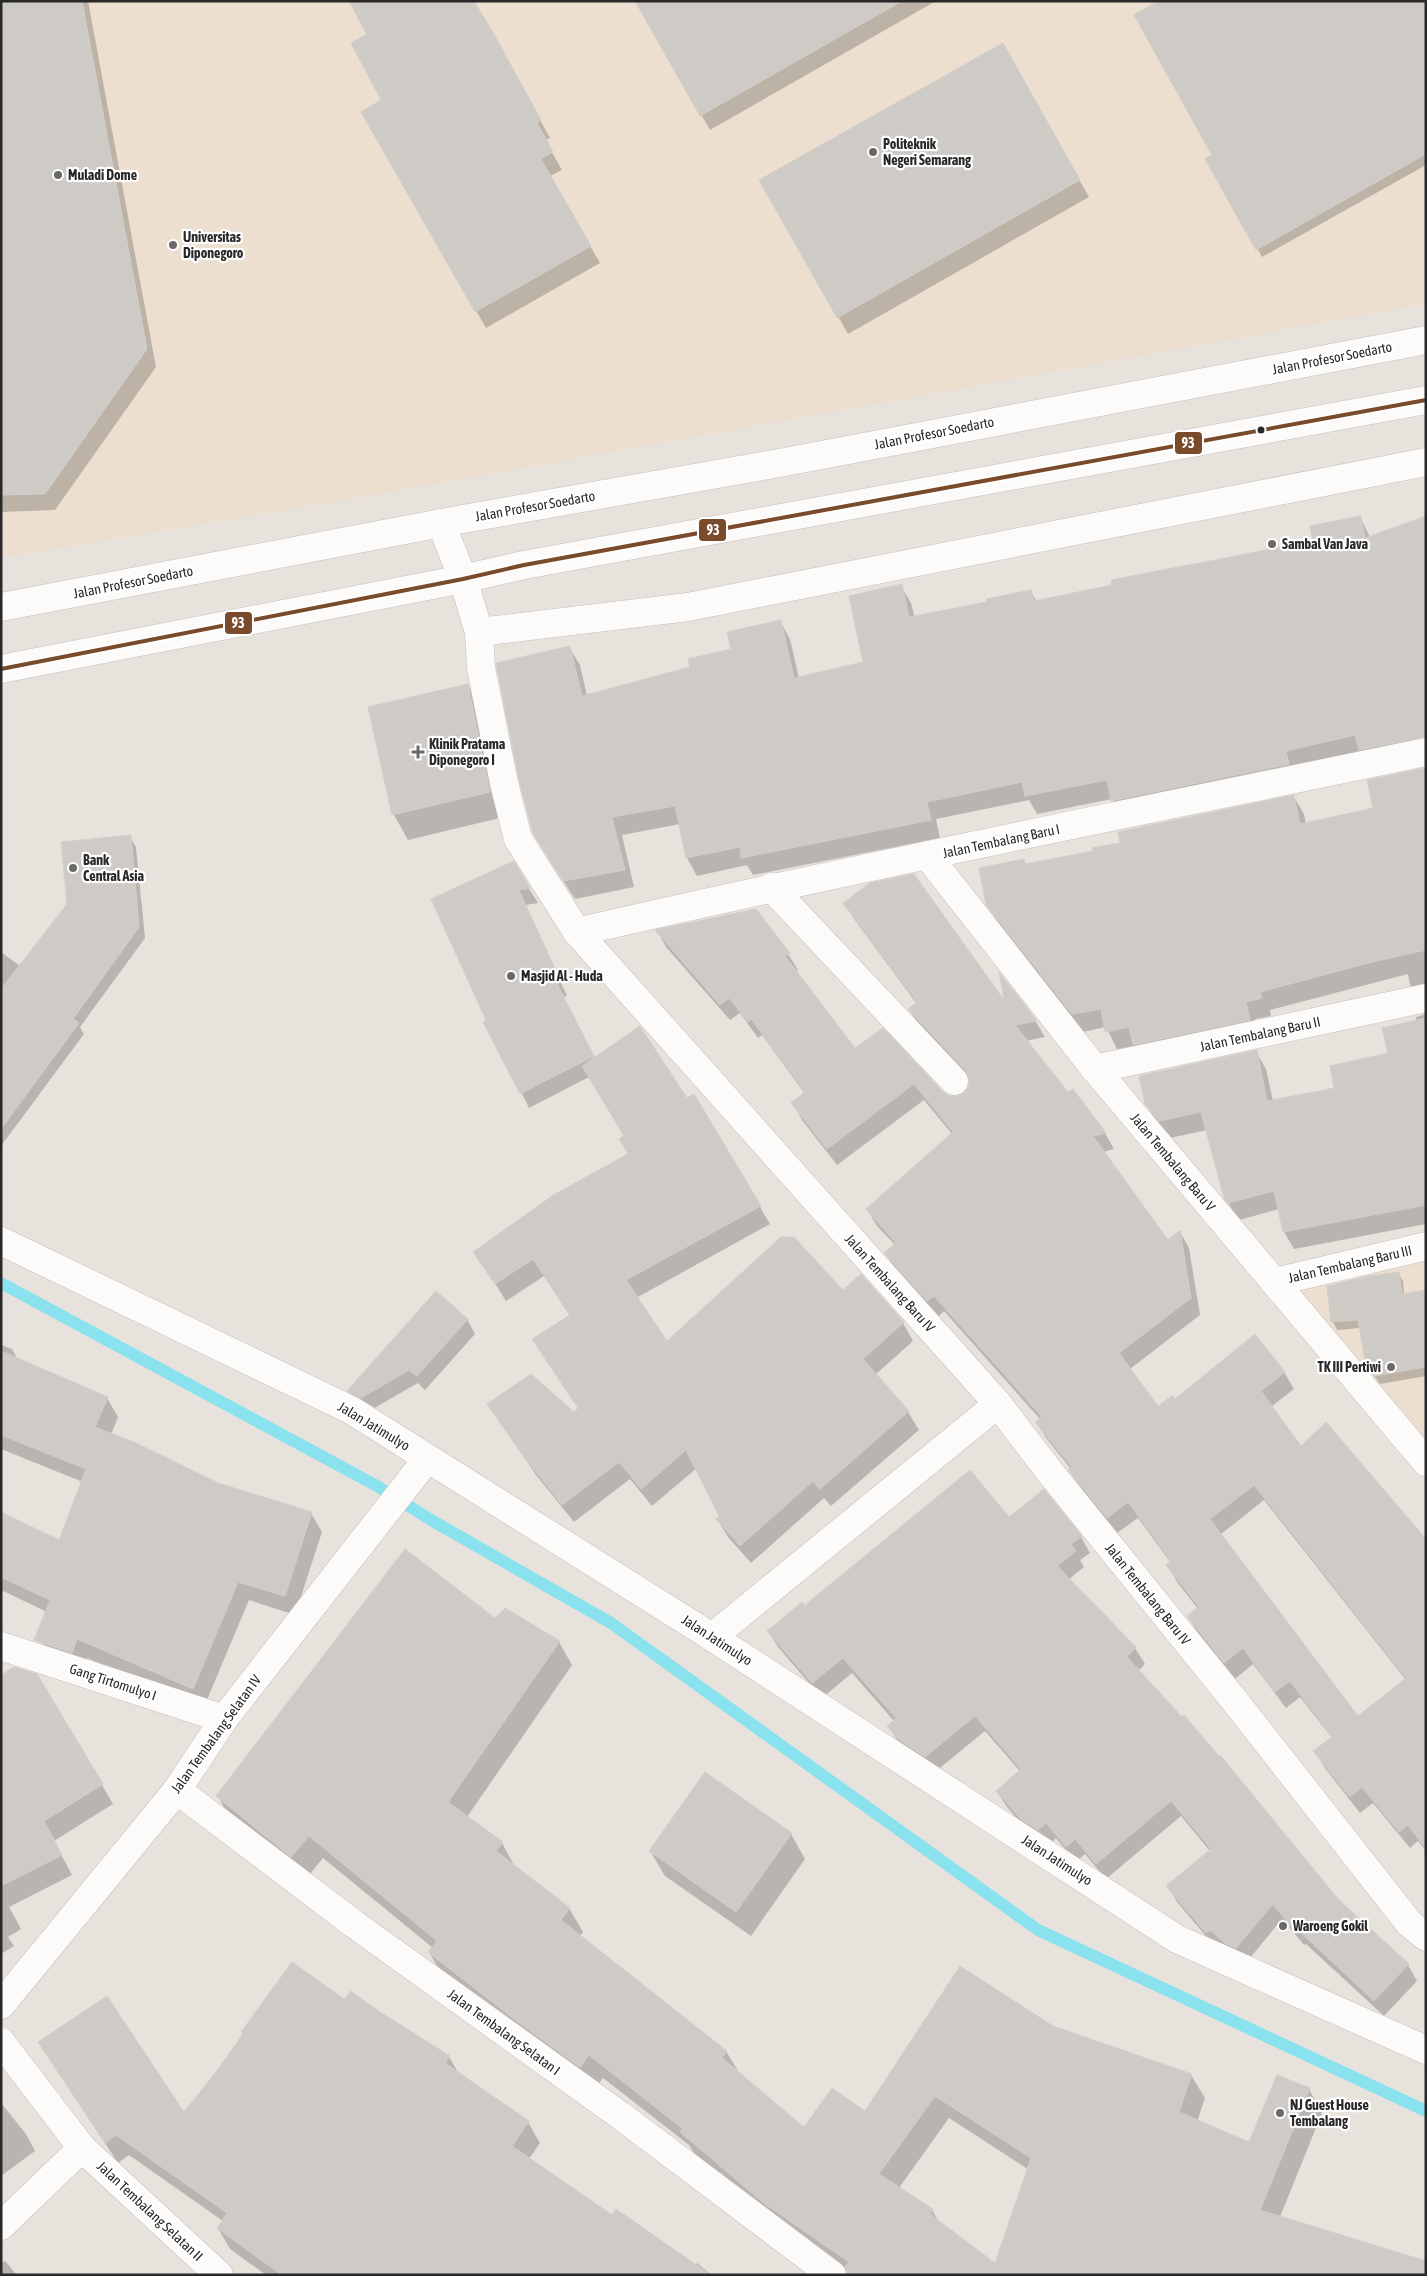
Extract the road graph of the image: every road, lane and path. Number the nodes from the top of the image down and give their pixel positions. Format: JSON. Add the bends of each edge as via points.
{"nodes":[{"id":1,"x":1426,"y":340,"type":"edge"},
{"id":2,"x":1426,"y":400,"type":"edge"},
{"id":3,"x":1426,"y":462,"type":"edge"},
{"id":4,"x":441,"y":523,"type":"junction"},
{"id":5,"x":463,"y":580,"type":"junction"},
{"id":6,"x":1,"y":607,"type":"edge"},
{"id":7,"x":479,"y":632,"type":"junction"},
{"id":8,"x":1,"y":669,"type":"edge"},
{"id":9,"x":1426,"y":752,"type":"edge"},
{"id":10,"x":928,"y":856,"type":"junction"},
{"id":11,"x":771,"y":887,"type":"junction"},
{"id":12,"x":576,"y":932,"type":"junction"},
{"id":13,"x":1426,"y":998,"type":"edge"},
{"id":14,"x":1095,"y":1069,"type":"junction"},
{"id":15,"x":954,"y":1082,"type":"dead end"},
{"id":16,"x":1,"y":1241,"type":"edge"},
{"id":17,"x":1426,"y":1246,"type":"edge"},
{"id":18,"x":1274,"y":1282,"type":"junction"},
{"id":19,"x":998,"y":1404,"type":"junction"},
{"id":20,"x":1426,"y":1462,"type":"edge"},
{"id":21,"x":422,"y":1466,"type":"junction"},
{"id":22,"x":712,"y":1636,"type":"junction"},
{"id":23,"x":1,"y":1646,"type":"edge"},
{"id":24,"x":224,"y":1719,"type":"junction"},
{"id":25,"x":177,"y":1790,"type":"junction"},
{"id":26,"x":1426,"y":1936,"type":"edge"},
{"id":27,"x":1,"y":2005,"type":"edge"},
{"id":28,"x":1,"y":2042,"type":"edge"},
{"id":29,"x":1426,"y":2050,"type":"edge"},
{"id":30,"x":82,"y":2148,"type":"junction"},
{"id":31,"x":1,"y":2226,"type":"edge"},
{"id":32,"x":219,"y":2275,"type":"edge"},
{"id":33,"x":832,"y":2275,"type":"edge"}],
"edges":[{"from":1,"to":4,"type":"street","name":"Jalan Profesor Soedarto","via":[[785,462]]},
{"from":2,"to":5,"type":"street","via":[[524,565]]},
{"from":3,"to":7,"type":"street","via":[[688,607]]},
{"from":4,"to":5,"type":"street"},
{"from":4,"to":6,"type":"street","name":"Jalan Profesor Soedarto"},
{"from":5,"to":7,"type":"street","name":"Jalan Tembalang Baru IV"},
{"from":5,"to":8,"type":"street"},
{"from":7,"to":12,"type":"street","name":"Jalan Tembalang Baru IV","via":[[480,668],[518,839]]},
{"from":9,"to":10,"type":"street","name":"Jalan Tembalang Baru I"},
{"from":10,"to":11,"type":"street","name":"Jalan Tembalang Baru I"},
{"from":10,"to":14,"type":"street","name":"Jalan Tembalang Baru V"},
{"from":11,"to":12,"type":"street","name":"Jalan Tembalang Baru I"},
{"from":11,"to":15,"type":"street"},
{"from":12,"to":19,"type":"street","name":"Jalan Tembalang Baru IV"},
{"from":13,"to":14,"type":"street","name":"Jalan Tembalang Baru II"},
{"from":14,"to":18,"type":"street","name":"Jalan Tembalang Baru V"},
{"from":16,"to":21,"type":"street","name":"Jalan Jatimulyo","via":[[351,1410]]},
{"from":17,"to":18,"type":"street","name":"Jalan Tembalang Baru III"},
{"from":18,"to":20,"type":"street","name":"Jalan Tembalang Baru V"},
{"from":19,"to":22,"type":"street"},
{"from":19,"to":26,"type":"street","name":"Jalan Tembalang Baru IV","via":[[1409,1922]]},
{"from":21,"to":22,"type":"street","name":"Jalan Jatimulyo"},
{"from":21,"to":24,"type":"street","name":"Jalan Tembalang Selatan IV"},
{"from":22,"to":29,"type":"street","name":"Jalan Jatimulyo","via":[[1177,1939]]},
{"from":23,"to":24,"type":"street","name":"Gang Tirtomulyo I"},
{"from":24,"to":25,"type":"street","name":"Jalan Tembalang Selatan IV"},
{"from":25,"to":27,"type":"street","name":"Jalan Tembalang Selatan IV"},
{"from":25,"to":33,"type":"street","name":"Jalan Tembalang Selatan I"},
{"from":28,"to":30,"type":"street"},
{"from":30,"to":31,"type":"street"},
{"from":30,"to":32,"type":"street","name":"Jalan Tembalang Selatan II"}]}
